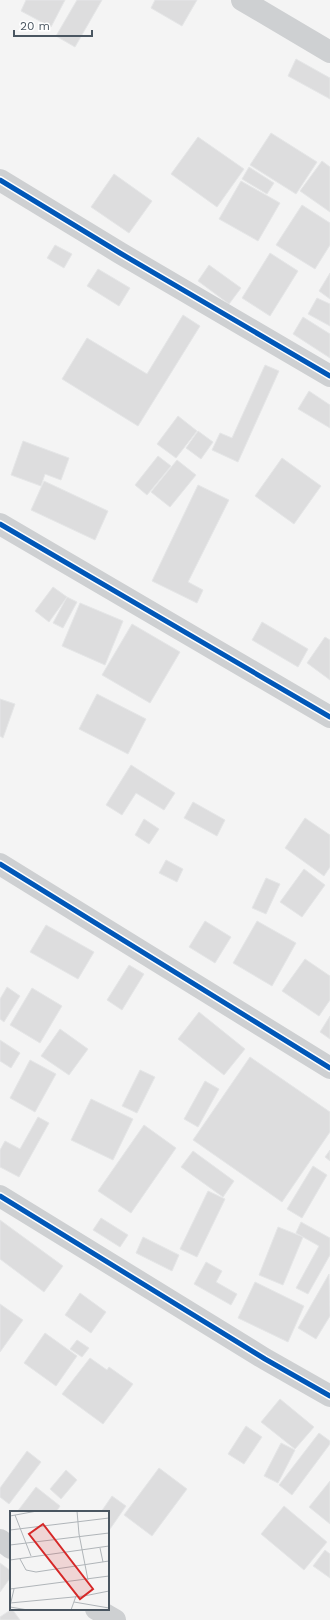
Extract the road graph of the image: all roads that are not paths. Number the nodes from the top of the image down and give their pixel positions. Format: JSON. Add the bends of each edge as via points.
{"nodes":[{"id":1,"x":242,"y":0,"type":"edge"},
{"id":2,"x":330,"y":52,"type":"edge"},
{"id":3,"x":0,"y":180,"type":"edge"},
{"id":4,"x":330,"y":376,"type":"edge"},
{"id":5,"x":0,"y":524,"type":"edge"},
{"id":6,"x":330,"y":717,"type":"edge"},
{"id":7,"x":0,"y":864,"type":"edge"},
{"id":8,"x":330,"y":1068,"type":"edge"},
{"id":9,"x":0,"y":1196,"type":"edge"},
{"id":10,"x":330,"y":1396,"type":"edge"},
{"id":11,"x":0,"y":1540,"type":"edge"},
{"id":12,"x":10,"y":1547,"type":"edge"},
{"id":13,"x":98,"y":1610,"type":"edge"},
{"id":14,"x":115,"y":1620,"type":"edge"}],
"edges":[{"from":1,"to":2,"type":"street"},
{"from":3,"to":4,"type":"street"},
{"from":5,"to":6,"type":"street"},
{"from":7,"to":8,"type":"street"},
{"from":9,"to":10,"type":"street","via":[[265,1359]]},
{"from":11,"to":12,"type":"street"},
{"from":13,"to":14,"type":"street"}]}
